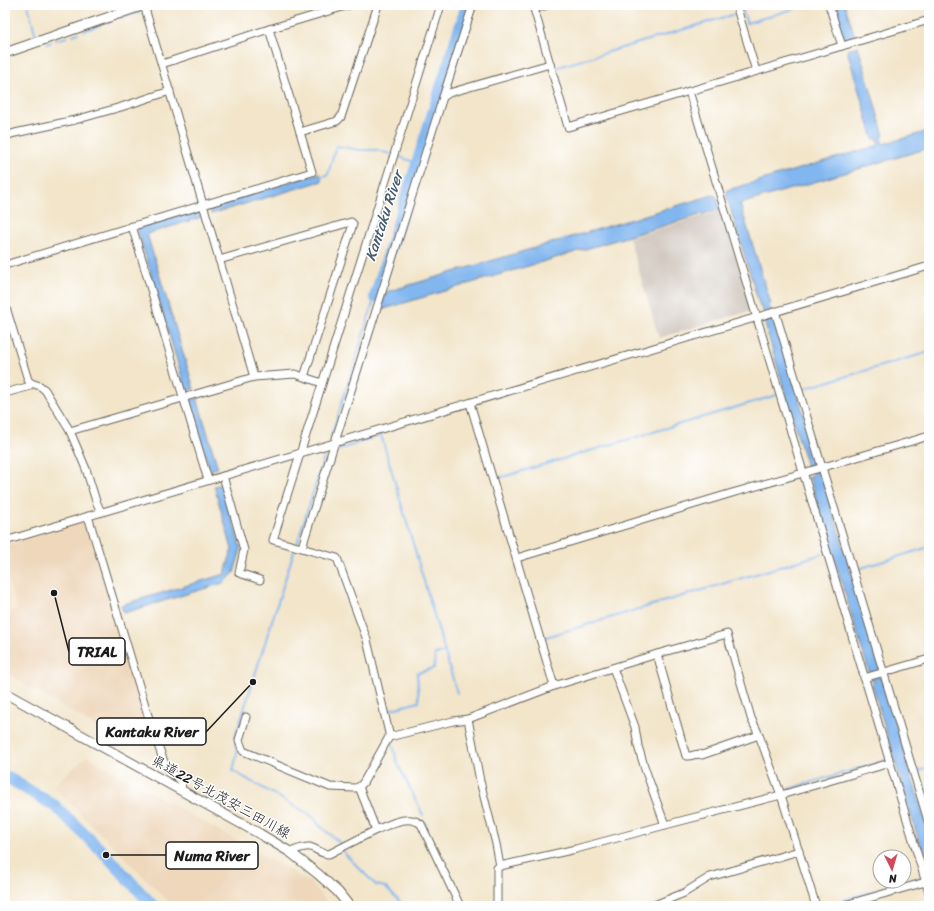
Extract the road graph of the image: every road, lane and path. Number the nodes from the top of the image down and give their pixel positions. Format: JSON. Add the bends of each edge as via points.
{"nodes":[{"id":1,"x":144,"y":5,"type":"edge"},
{"id":2,"x":349,"y":5,"type":"edge"},
{"id":3,"x":378,"y":5,"type":"edge"},
{"id":4,"x":441,"y":5,"type":"edge"},
{"id":5,"x":473,"y":5,"type":"edge"},
{"id":6,"x":547,"y":5,"type":"edge"},
{"id":7,"x":736,"y":5,"type":"edge"},
{"id":8,"x":829,"y":5,"type":"edge"},
{"id":9,"x":533,"y":7,"type":"edge"},
{"id":10,"x":929,"y":20,"type":"edge"},
{"id":11,"x":269,"y":29,"type":"junction"},
{"id":12,"x":842,"y":46,"type":"junction"},
{"id":13,"x":5,"y":52,"type":"edge"},
{"id":14,"x":162,"y":64,"type":"junction"},
{"id":15,"x":550,"y":64,"type":"junction"},
{"id":16,"x":756,"y":71,"type":"junction"},
{"id":17,"x":170,"y":91,"type":"junction"},
{"id":18,"x":689,"y":91,"type":"junction"},
{"id":19,"x":443,"y":97,"type":"junction"},
{"id":20,"x":300,"y":132,"type":"junction"},
{"id":21,"x":5,"y":136,"type":"edge"},
{"id":22,"x":203,"y":205,"type":"junction"},
{"id":23,"x":132,"y":226,"type":"junction"},
{"id":24,"x":220,"y":260,"type":"junction"},
{"id":25,"x":5,"y":265,"type":"edge"},
{"id":26,"x":929,"y":266,"type":"edge"},
{"id":27,"x":5,"y":304,"type":"edge"},
{"id":28,"x":774,"y":312,"type":"junction"},
{"id":29,"x":759,"y":317,"type":"junction"},
{"id":30,"x":254,"y":377,"type":"junction"},
{"id":31,"x":304,"y":377,"type":"junction"},
{"id":32,"x":31,"y":383,"type":"junction"},
{"id":33,"x":322,"y":383,"type":"junction"},
{"id":34,"x":5,"y":393,"type":"edge"},
{"id":35,"x":183,"y":397,"type":"junction"},
{"id":36,"x":470,"y":403,"type":"junction"},
{"id":37,"x":70,"y":431,"type":"junction"},
{"id":38,"x":929,"y":436,"type":"edge"},
{"id":39,"x":334,"y":443,"type":"junction"},
{"id":40,"x":300,"y":452,"type":"junction"},
{"id":41,"x":817,"y":469,"type":"junction"},
{"id":42,"x":803,"y":473,"type":"junction"},
{"id":43,"x":223,"y":476,"type":"junction"},
{"id":44,"x":208,"y":480,"type":"junction"},
{"id":45,"x":101,"y":512,"type":"junction"},
{"id":46,"x":88,"y":516,"type":"junction"},
{"id":47,"x":5,"y":541,"type":"edge"},
{"id":48,"x":298,"y":546,"type":"junction"},
{"id":49,"x":517,"y":558,"type":"junction"},
{"id":50,"x":260,"y":580,"type":"dead end"},
{"id":51,"x":657,"y":654,"type":"junction"},
{"id":52,"x":929,"y":659,"type":"edge"},
{"id":53,"x":613,"y":668,"type":"junction"},
{"id":54,"x":878,"y":674,"type":"junction"},
{"id":55,"x":864,"y":678,"type":"junction"},
{"id":56,"x":554,"y":686,"type":"junction"},
{"id":57,"x":5,"y":692,"type":"edge"},
{"id":58,"x":246,"y":717,"type":"dead end"},
{"id":59,"x":468,"y":719,"type":"junction"},
{"id":60,"x":759,"y":735,"type":"junction"},
{"id":61,"x":389,"y":737,"type":"junction"},
{"id":62,"x":890,"y":763,"type":"junction"},
{"id":63,"x":359,"y":787,"type":"junction"},
{"id":64,"x":181,"y":790,"type":"junction"},
{"id":65,"x":781,"y":795,"type":"junction"},
{"id":66,"x":929,"y":824,"type":"edge"},
{"id":67,"x":665,"y":825,"type":"junction"},
{"id":68,"x":376,"y":830,"type":"junction"},
{"id":69,"x":799,"y":851,"type":"junction"},
{"id":70,"x":290,"y":852,"type":"junction"},
{"id":71,"x":500,"y":866,"type":"junction"},
{"id":72,"x":927,"y":881,"type":"edge"},
{"id":73,"x":929,"y":893,"type":"edge"},
{"id":74,"x":349,"y":906,"type":"edge"},
{"id":75,"x":460,"y":906,"type":"edge"},
{"id":76,"x":497,"y":906,"type":"edge"},
{"id":77,"x":652,"y":906,"type":"edge"},
{"id":78,"x":816,"y":906,"type":"edge"},
{"id":79,"x":841,"y":906,"type":"edge"}],
"edges":[{"from":1,"to":13,"type":"main road"},
{"from":1,"to":14,"type":"street"},
{"from":2,"to":11,"type":"street"},
{"from":3,"to":20,"type":"street","via":[[341,117],[337,121]]},
{"from":4,"to":33,"type":"street"},
{"from":5,"to":19,"type":"street"},
{"from":6,"to":9,"type":"street"},
{"from":7,"to":16,"type":"street"},
{"from":8,"to":12,"type":"street"},
{"from":9,"to":15,"type":"street"},
{"from":10,"to":12,"type":"street"},
{"from":11,"to":14,"type":"street"},
{"from":11,"to":20,"type":"street"},
{"from":12,"to":16,"type":"street"},
{"from":14,"to":17,"type":"street"},
{"from":15,"to":18,"type":"street","via":[[568,127]]},
{"from":15,"to":19,"type":"street","via":[[449,93]]},
{"from":16,"to":18,"type":"street"},
{"from":17,"to":21,"type":"street","via":[[75,120]]},
{"from":17,"to":22,"type":"street"},
{"from":18,"to":29,"type":"street"},
{"from":19,"to":39,"type":"street"},
{"from":20,"to":22,"type":"street","via":[[312,172]]},
{"from":22,"to":23,"type":"street"},
{"from":22,"to":24,"type":"street"},
{"from":23,"to":25,"type":"street"},
{"from":23,"to":35,"type":"street"},
{"from":24,"to":30,"type":"street"},
{"from":24,"to":31,"type":"street","via":[[351,222],[353,224]]},
{"from":26,"to":28,"type":"street"},
{"from":27,"to":32,"type":"street"},
{"from":28,"to":29,"type":"street"},
{"from":28,"to":41,"type":"street"},
{"from":29,"to":36,"type":"street"},
{"from":29,"to":42,"type":"street"},
{"from":30,"to":31,"type":"street","via":[[295,374]]},
{"from":30,"to":35,"type":"street"},
{"from":31,"to":33,"type":"street"},
{"from":32,"to":34,"type":"street","via":[[28,387]]},
{"from":32,"to":37,"type":"street","via":[[45,390]]},
{"from":33,"to":40,"type":"street"},
{"from":35,"to":37,"type":"street"},
{"from":35,"to":44,"type":"street"},
{"from":36,"to":39,"type":"street"},
{"from":36,"to":49,"type":"street"},
{"from":37,"to":45,"type":"street"},
{"from":38,"to":41,"type":"street"},
{"from":39,"to":40,"type":"street"},
{"from":39,"to":48,"type":"street"},
{"from":40,"to":43,"type":"street"},
{"from":40,"to":48,"type":"street","via":[[273,540]]},
{"from":41,"to":42,"type":"street"},
{"from":41,"to":54,"type":"street"},
{"from":42,"to":49,"type":"street"},
{"from":42,"to":55,"type":"street"},
{"from":43,"to":44,"type":"street"},
{"from":43,"to":50,"type":"street","via":[[244,550],[239,573]]},
{"from":44,"to":45,"type":"street"},
{"from":45,"to":46,"type":"street"},
{"from":46,"to":47,"type":"street"},
{"from":46,"to":64,"type":"street","via":[[150,722],[164,762],[182,782]]},
{"from":48,"to":61,"type":"street","via":[[337,558],[367,640]]},
{"from":49,"to":56,"type":"street"},
{"from":51,"to":53,"type":"street"},
{"from":51,"to":60,"type":"street","via":[[727,634]]},
{"from":51,"to":60,"type":"street","via":[[686,756],[698,753],[702,755]]},
{"from":52,"to":54,"type":"street"},
{"from":53,"to":56,"type":"street"},
{"from":53,"to":67,"type":"street","via":[[635,727],[645,769]]},
{"from":54,"to":55,"type":"street"},
{"from":54,"to":66,"type":"street"},
{"from":55,"to":62,"type":"street"},
{"from":56,"to":59,"type":"street"},
{"from":57,"to":64,"type":"main road","name":"県道22号北茂安三田川線"},
{"from":58,"to":63,"type":"street","via":[[239,740],[243,751],[330,787]]},
{"from":59,"to":61,"type":"street"},
{"from":59,"to":71,"type":"street"},
{"from":60,"to":65,"type":"street"},
{"from":61,"to":63,"type":"street"},
{"from":62,"to":65,"type":"street"},
{"from":62,"to":72,"type":"street"},
{"from":63,"to":68,"type":"street"},
{"from":64,"to":70,"type":"main road","name":"県道22号北茂安三田川線"},
{"from":65,"to":67,"type":"street"},
{"from":65,"to":69,"type":"street"},
{"from":67,"to":71,"type":"street"},
{"from":68,"to":70,"type":"street","via":[[329,854],[306,847]]},
{"from":68,"to":75,"type":"street","via":[[397,821],[422,824]]},
{"from":69,"to":77,"type":"street","via":[[710,877],[684,893]]},
{"from":69,"to":78,"type":"street"},
{"from":70,"to":74,"type":"main road","name":"県道22号北茂安三田川線","via":[[338,892]]},
{"from":71,"to":76,"type":"street","via":[[497,868]]},
{"from":72,"to":73,"type":"street"},
{"from":72,"to":79,"type":"street"}]}
